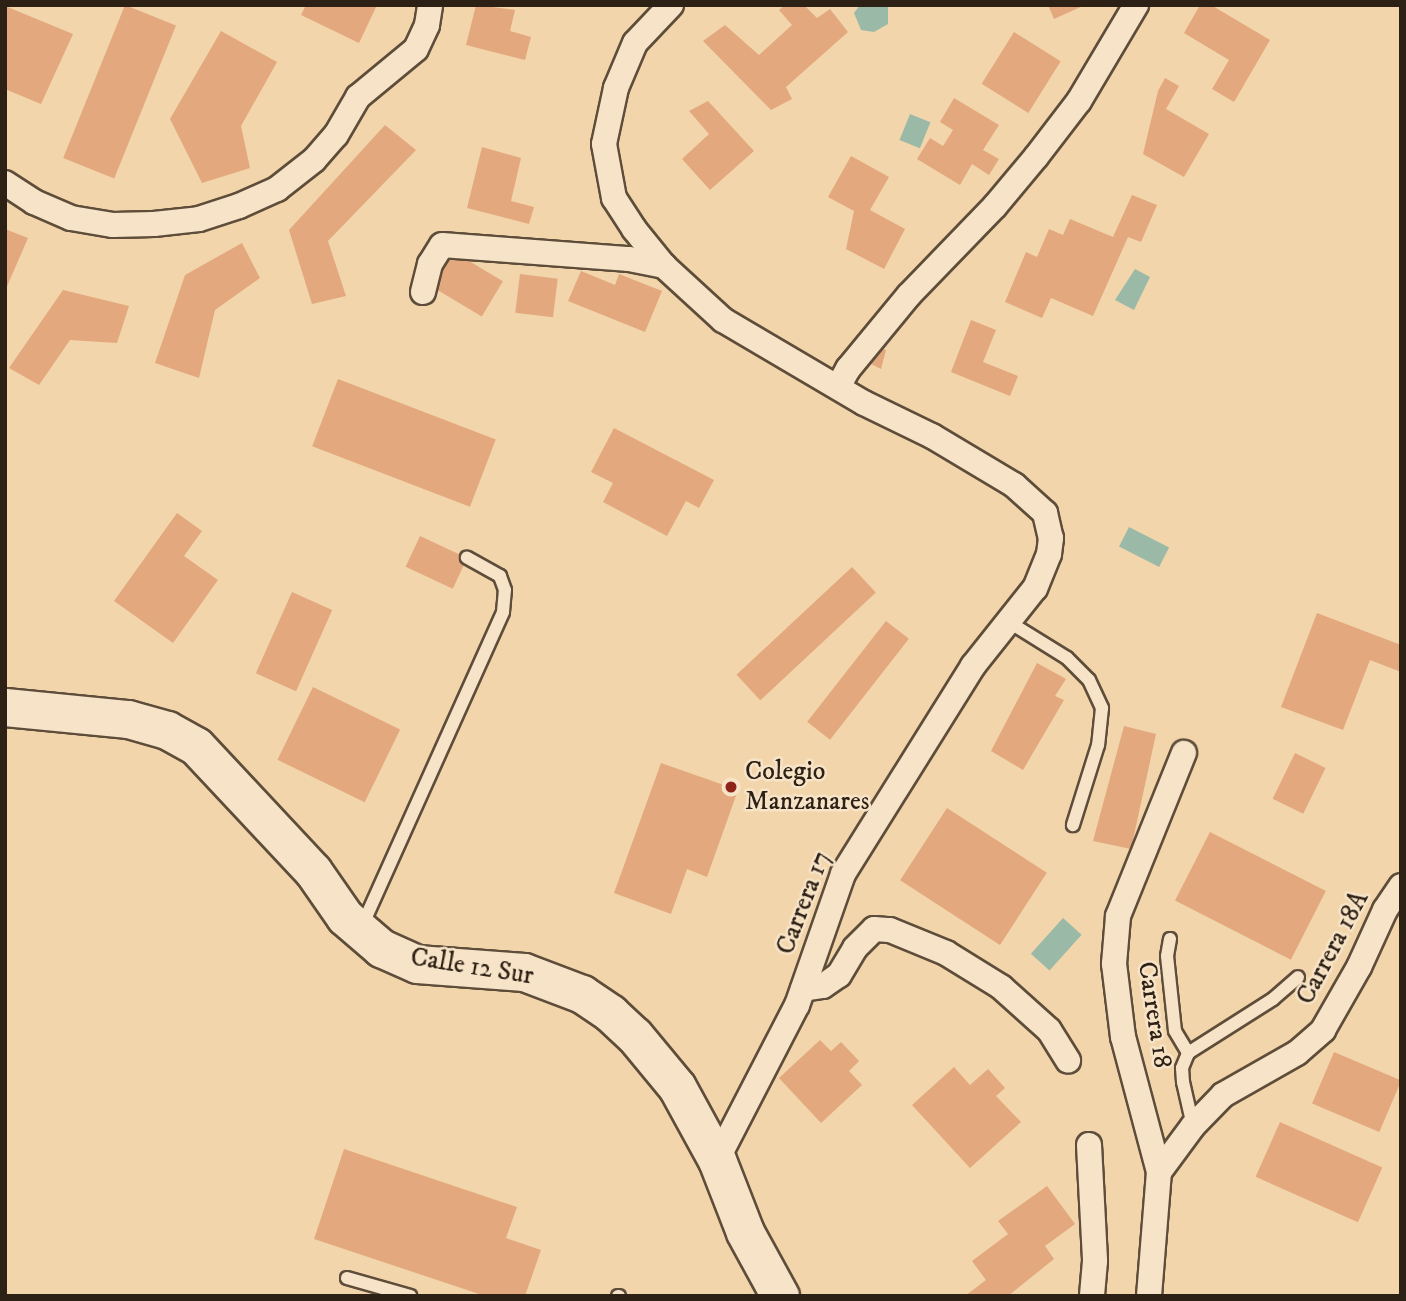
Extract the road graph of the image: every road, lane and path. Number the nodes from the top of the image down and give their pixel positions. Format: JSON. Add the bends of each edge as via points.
{"nodes":[{"id":1,"x":430,"y":5,"type":"edge"},
{"id":2,"x":671,"y":5,"type":"edge"},
{"id":3,"x":1136,"y":5,"type":"edge"},
{"id":4,"x":5,"y":183,"type":"edge"},
{"id":5,"x":664,"y":266,"type":"junction"},
{"id":6,"x":423,"y":292,"type":"dead end"},
{"id":7,"x":838,"y":387,"type":"junction"},
{"id":8,"x":467,"y":558,"type":"dead end"},
{"id":9,"x":1009,"y":622,"type":"junction"},
{"id":10,"x":5,"y":707,"type":"edge"},
{"id":11,"x":1184,"y":753,"type":"dead end"},
{"id":12,"x":1073,"y":825,"type":"dead end"},
{"id":13,"x":1401,"y":886,"type":"edge"},
{"id":14,"x":360,"y":930,"type":"junction"},
{"id":15,"x":1170,"y":939,"type":"dead end"},
{"id":16,"x":1298,"y":977,"type":"dead end"},
{"id":17,"x":803,"y":989,"type":"junction"},
{"id":18,"x":1188,"y":1053,"type":"junction"},
{"id":19,"x":1068,"y":1060,"type":"dead end"},
{"id":20,"x":1193,"y":1126,"type":"junction"},
{"id":21,"x":1089,"y":1145,"type":"dead end"},
{"id":22,"x":717,"y":1160,"type":"junction"},
{"id":23,"x":1159,"y":1172,"type":"junction"},
{"id":24,"x":346,"y":1278,"type":"dead end"},
{"id":25,"x":410,"y":1296,"type":"edge"},
{"id":26,"x":780,"y":1296,"type":"edge"},
{"id":27,"x":1092,"y":1296,"type":"edge"},
{"id":28,"x":1149,"y":1296,"type":"edge"}],
"edges":[{"from":1,"to":4,"type":"street","via":[[416,49],[358,97],[336,135],[314,160],[276,189],[239,206],[199,219],[113,225],[71,218]]},
{"from":2,"to":5,"type":"street","via":[[635,43],[616,88],[604,144],[614,198]]},
{"from":3,"to":7,"type":"street","via":[[1079,101],[1036,157],[909,295]]},
{"from":5,"to":6,"type":"street","via":[[629,259],[442,245],[430,264]]},
{"from":5,"to":7,"type":"street","via":[[723,320]]},
{"from":7,"to":9,"type":"street","name":"Carrera 17","via":[[1014,485],[1045,513],[1051,538],[1049,554],[1035,588]]},
{"from":8,"to":14,"type":"lane","via":[[500,576],[505,590],[503,612]]},
{"from":9,"to":12,"type":"lane","via":[[1067,658],[1089,680],[1102,708],[1098,745]]},
{"from":9,"to":17,"type":"street","name":"Carrera 17","via":[[939,718],[843,874]]},
{"from":10,"to":14,"type":"main road","name":"Calle 12 Sur","via":[[128,719],[167,730],[196,746],[313,871],[345,917]]},
{"from":11,"to":23,"type":"street","name":"Carrera 18","via":[[1118,916],[1114,964],[1123,1037]]},
{"from":13,"to":20,"type":"street","name":"Carrera 18A","via":[[1323,1030],[1297,1053],[1223,1096]]},
{"from":14,"to":22,"type":"main road","name":"Calle 12 Sur","via":[[381,948],[417,964],[524,972],[582,994],[634,1035],[677,1087]]},
{"from":15,"to":18,"type":"lane","via":[[1167,956],[1175,1031]]},
{"from":16,"to":18,"type":"lane","via":[[1273,999]]},
{"from":17,"to":19,"type":"street","via":[[823,986],[839,975],[874,929],[890,930],[946,953],[1001,987],[1049,1030]]},
{"from":17,"to":22,"type":"street","name":"Carrera 17"},
{"from":18,"to":20,"type":"lane","via":[[1182,1082]]},
{"from":20,"to":23,"type":"street","name":"Carrera 18A"},
{"from":21,"to":27,"type":"street","via":[[1095,1261]]},
{"from":22,"to":26,"type":"main road","name":"Calle 12 Sur","via":[[745,1232]]},
{"from":23,"to":28,"type":"street","name":"Carrera 18"},
{"from":24,"to":25,"type":"lane"}]}
